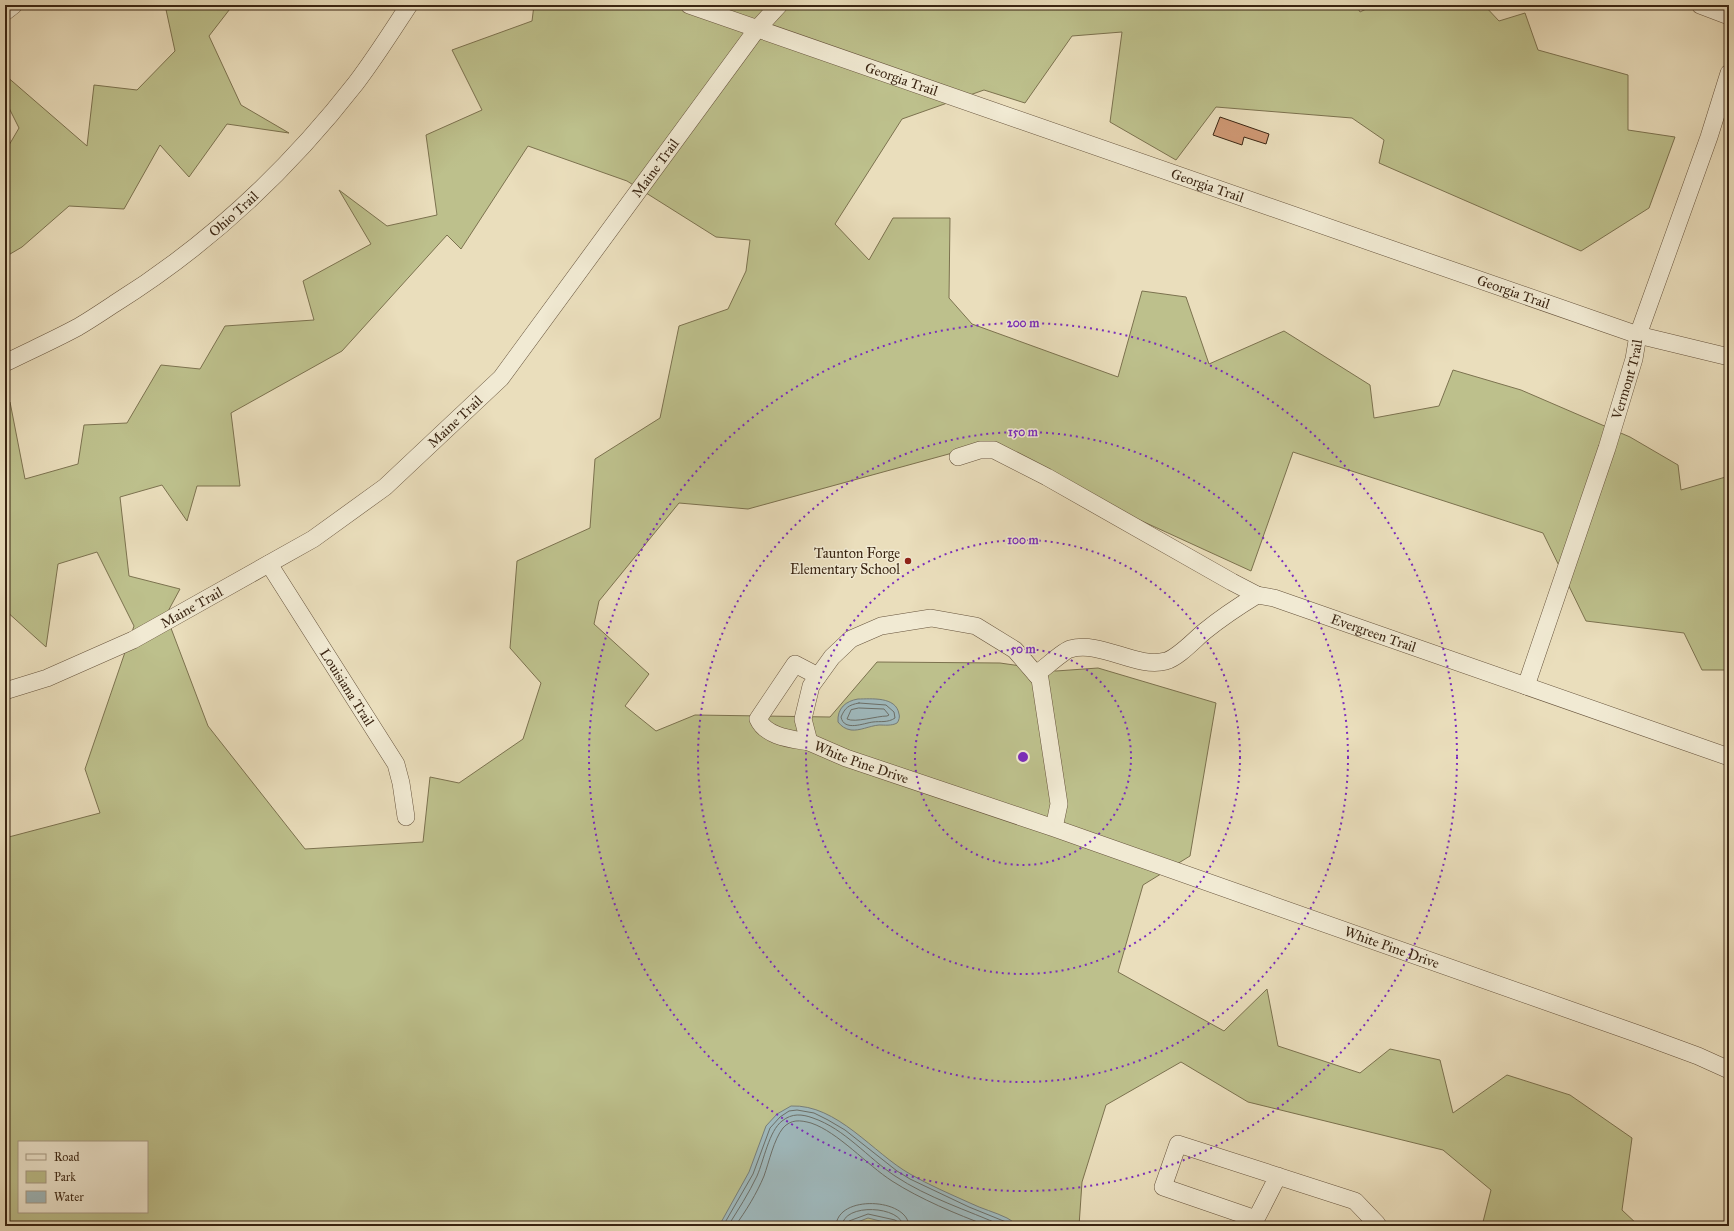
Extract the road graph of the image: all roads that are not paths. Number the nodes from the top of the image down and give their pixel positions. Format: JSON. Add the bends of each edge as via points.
{"nodes":[{"id":1,"x":14,"y":5,"type":"edge"},
{"id":2,"x":409,"y":5,"type":"edge"},
{"id":3,"x":689,"y":5,"type":"edge"},
{"id":4,"x":779,"y":5,"type":"edge"},
{"id":5,"x":1700,"y":5,"type":"edge"},
{"id":6,"x":5,"y":12,"type":"edge"},
{"id":7,"x":1729,"y":16,"type":"edge"},
{"id":8,"x":757,"y":29,"type":"junction"},
{"id":9,"x":1729,"y":73,"type":"edge"},
{"id":10,"x":1638,"y":335,"type":"junction"},
{"id":11,"x":1729,"y":357,"type":"edge"},
{"id":12,"x":5,"y":363,"type":"edge"},
{"id":13,"x":958,"y":457,"type":"dead end"},
{"id":14,"x":269,"y":564,"type":"junction"},
{"id":15,"x":1257,"y":595,"type":"junction"},
{"id":16,"x":1036,"y":674,"type":"junction"},
{"id":17,"x":818,"y":676,"type":"junction"},
{"id":18,"x":1526,"y":686,"type":"junction"},
{"id":19,"x":5,"y":691,"type":"edge"},
{"id":20,"x":809,"y":742,"type":"junction"},
{"id":21,"x":1729,"y":757,"type":"edge"},
{"id":22,"x":406,"y":817,"type":"dead end"},
{"id":23,"x":1054,"y":828,"type":"junction"},
{"id":24,"x":1729,"y":1070,"type":"edge"},
{"id":25,"x":1278,"y":1176,"type":"junction"},
{"id":26,"x":1378,"y":1225,"type":"edge"}],
"edges":[{"from":1,"to":6,"type":"street"},
{"from":2,"to":12,"type":"street","name":"Ohio Trail","via":[[357,82],[328,118],[218,228],[180,260],[135,292],[79,326]]},
{"from":3,"to":8,"type":"street","name":"Georgia Trail"},
{"from":4,"to":8,"type":"street","name":"Maine Trail"},
{"from":5,"to":7,"type":"street"},
{"from":8,"to":10,"type":"street","name":"Georgia Trail"},
{"from":8,"to":14,"type":"street","name":"Maine Trail","via":[[501,378],[385,487],[313,539]]},
{"from":9,"to":10,"type":"street","name":"Vermont Trail","via":[[1709,137]]},
{"from":10,"to":11,"type":"street","name":"Georgia Trail"},
{"from":10,"to":18,"type":"street","name":"Vermont Trail","via":[[1634,359],[1607,448]]},
{"from":13,"to":15,"type":"street","name":"Evergreen Trail","via":[[980,450],[994,450]]},
{"from":14,"to":19,"type":"street","name":"Maine Trail","via":[[133,640],[47,678]]},
{"from":14,"to":22,"type":"street","name":"Louisiana Trail","via":[[396,764],[402,784]]},
{"from":15,"to":16,"type":"street","via":[[1166,661],[1130,658],[1090,647],[1069,649]]},
{"from":15,"to":18,"type":"street","name":"Evergreen Trail","via":[[1274,598]]},
{"from":16,"to":17,"type":"street","name":"White Pine Drive","via":[[1015,650],[976,626],[931,618],[881,626],[851,639],[832,657]]},
{"from":16,"to":23,"type":"street","name":"White Pine Drive","via":[[1040,679],[1059,804]]},
{"from":17,"to":20,"type":"street","name":"White Pine Drive","via":[[811,686],[803,719]]},
{"from":17,"to":20,"type":"street","via":[[795,664],[758,719],[761,726],[783,738]]},
{"from":18,"to":21,"type":"street","name":"Evergreen Trail"},
{"from":20,"to":23,"type":"street","name":"White Pine Drive","via":[[846,758]]},
{"from":23,"to":24,"type":"street","name":"White Pine Drive","via":[[1634,1032]]},
{"from":25,"to":25,"type":"street","via":[[1178,1144],[1163,1187],[1256,1218]]},
{"from":25,"to":26,"type":"street","via":[[1355,1201]]}]}
